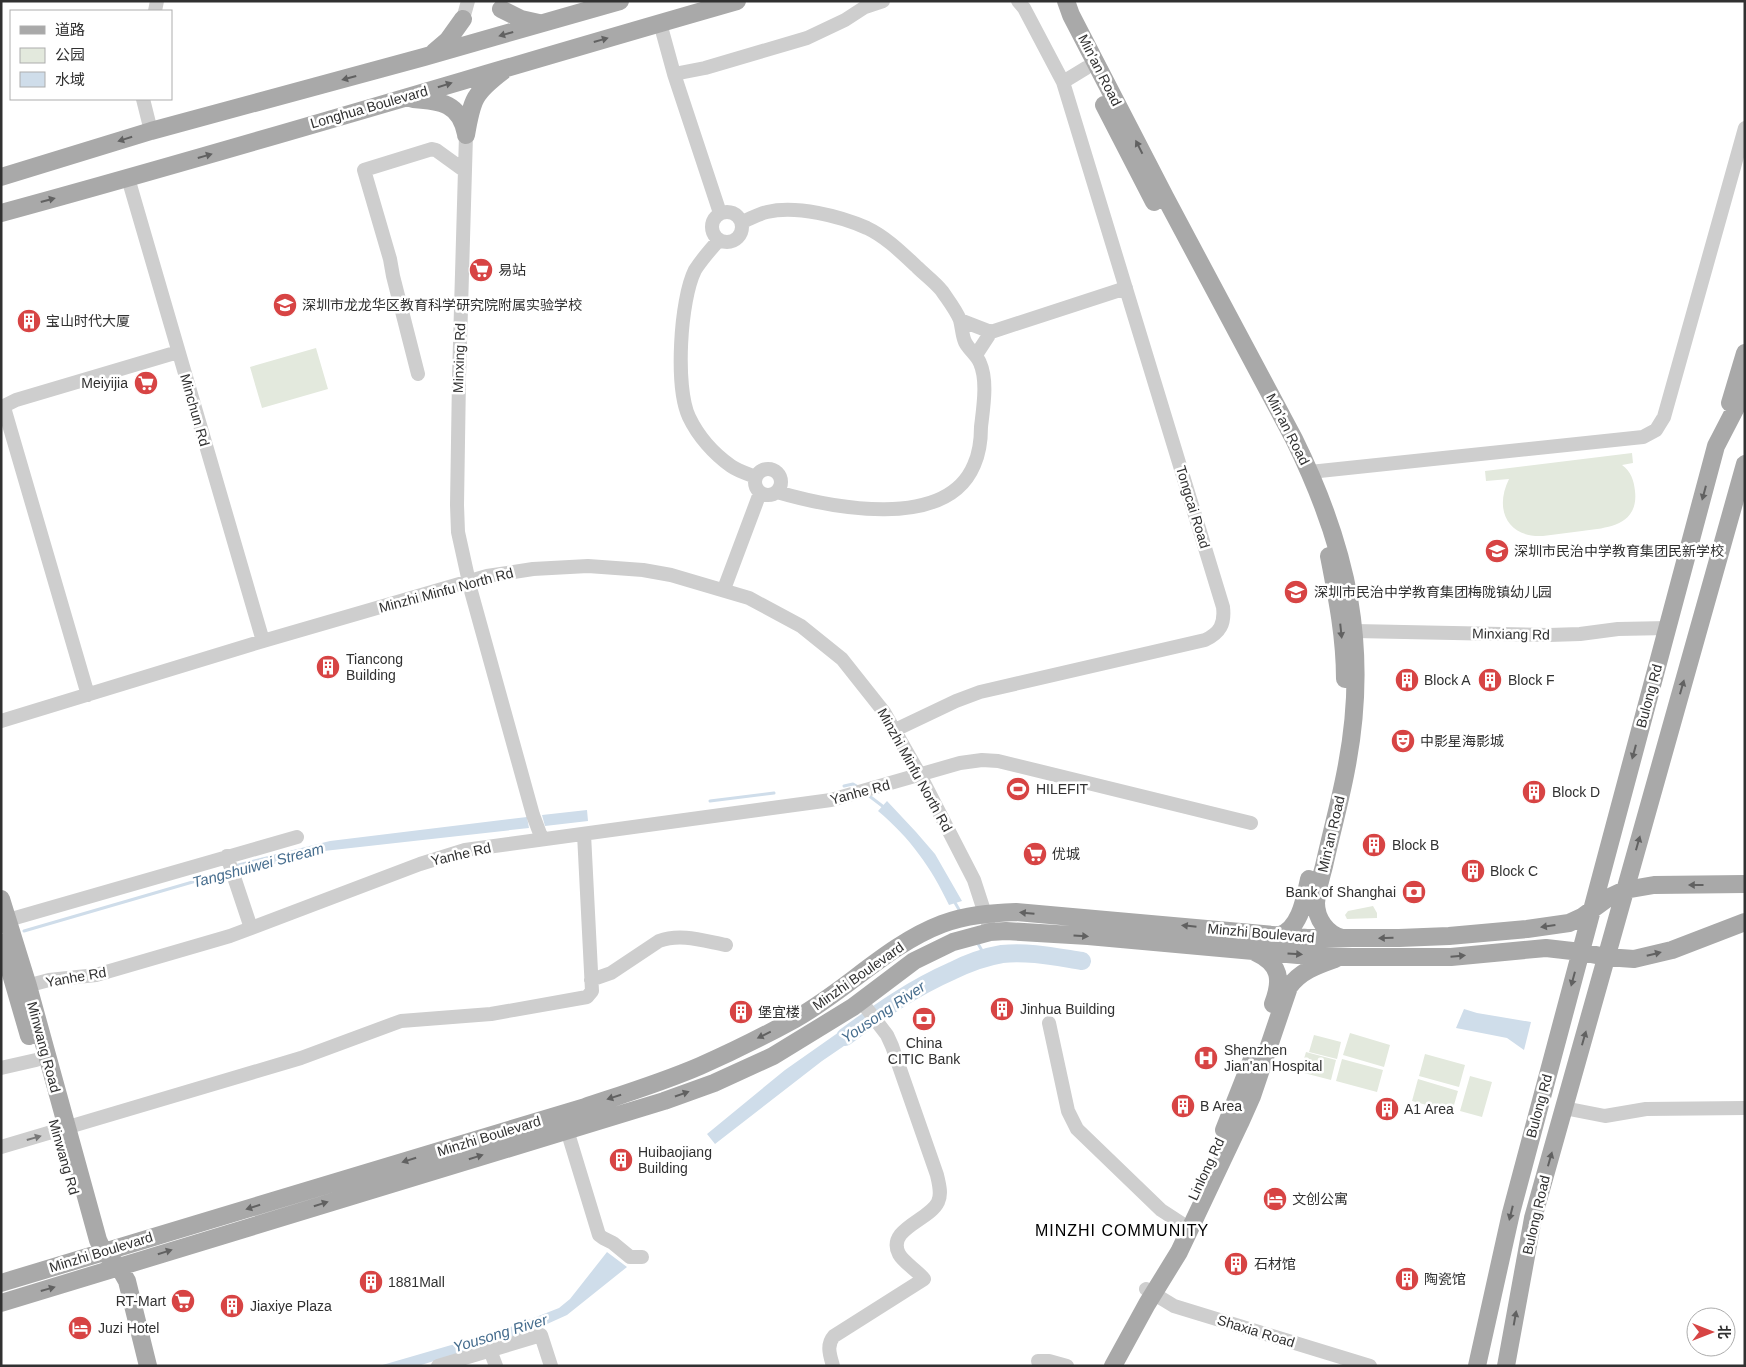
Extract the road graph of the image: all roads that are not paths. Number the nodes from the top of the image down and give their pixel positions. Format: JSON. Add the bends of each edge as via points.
{"nodes":[{"id":1,"x":468,"y":1,"type":"edge"},
{"id":2,"x":620,"y":1,"type":"edge"},
{"id":3,"x":737,"y":1,"type":"edge"},
{"id":4,"x":882,"y":1,"type":"edge"},
{"id":5,"x":1018,"y":1,"type":"edge"},
{"id":6,"x":1053,"y":1,"type":"edge"},
{"id":7,"x":1066,"y":1,"type":"edge"},
{"id":8,"x":498,"y":5,"type":"edge"},
{"id":9,"x":463,"y":19,"type":"joint"},
{"id":10,"x":547,"y":22,"type":"junction"},
{"id":11,"x":660,"y":23,"type":"junction"},
{"id":12,"x":424,"y":57,"type":"junction"},
{"id":13,"x":511,"y":65,"type":"junction"},
{"id":14,"x":1086,"y":68,"type":"junction"},
{"id":15,"x":674,"y":74,"type":"junction"},
{"id":16,"x":1063,"y":82,"type":"junction"},
{"id":17,"x":402,"y":98,"type":"junction"},
{"id":18,"x":143,"y":100,"type":"edge"},
{"id":19,"x":1745,"y":128,"type":"edge"},
{"id":20,"x":151,"y":132,"type":"junction"},
{"id":21,"x":466,"y":135,"type":"junction"},
{"id":22,"x":465,"y":171,"type":"junction"},
{"id":23,"x":1,"y":177,"type":"edge"},
{"id":24,"x":128,"y":178,"type":"junction"},
{"id":25,"x":1,"y":212,"type":"edge"},
{"id":26,"x":720,"y":213,"type":"junction"},
{"id":27,"x":742,"y":222,"type":"junction"},
{"id":28,"x":719,"y":240,"type":"junction"},
{"id":29,"x":1126,"y":288,"type":"junction"},
{"id":30,"x":960,"y":320,"type":"junction"},
{"id":31,"x":991,"y":332,"type":"junction"},
{"id":32,"x":178,"y":352,"type":"junction"},
{"id":33,"x":1745,"y":353,"type":"edge"},
{"id":34,"x":976,"y":355,"type":"junction"},
{"id":35,"x":418,"y":374,"type":"dead end"},
{"id":36,"x":1745,"y":390,"type":"edge"},
{"id":37,"x":1716,"y":446,"type":"junction"},
{"id":38,"x":1745,"y":464,"type":"edge"},
{"id":39,"x":1310,"y":472,"type":"junction"},
{"id":40,"x":756,"y":477,"type":"junction"},
{"id":41,"x":777,"y":492,"type":"junction"},
{"id":42,"x":760,"y":493,"type":"junction"},
{"id":43,"x":469,"y":581,"type":"junction"},
{"id":44,"x":724,"y":590,"type":"junction"},
{"id":45,"x":1668,"y":628,"type":"junction"},
{"id":46,"x":1355,"y":631,"type":"junction"},
{"id":47,"x":263,"y":641,"type":"junction"},
{"id":48,"x":88,"y":695,"type":"junction"},
{"id":49,"x":1,"y":721,"type":"edge"},
{"id":50,"x":894,"y":730,"type":"junction"},
{"id":51,"x":920,"y":775,"type":"junction"},
{"id":52,"x":1251,"y":823,"type":"dead end"},
{"id":53,"x":584,"y":834,"type":"junction"},
{"id":54,"x":541,"y":836,"type":"junction"},
{"id":55,"x":297,"y":837,"type":"dead end"},
{"id":56,"x":230,"y":866,"type":"junction"},
{"id":57,"x":1745,"y":884,"type":"edge"},
{"id":58,"x":1625,"y":890,"type":"junction"},
{"id":59,"x":1312,"y":893,"type":"junction"},
{"id":60,"x":1,"y":900,"type":"edge"},
{"id":61,"x":1592,"y":909,"type":"junction"},
{"id":62,"x":970,"y":917,"type":"junction"},
{"id":63,"x":4,"y":920,"type":"edge"},
{"id":64,"x":1745,"y":922,"type":"edge"},
{"id":65,"x":251,"y":928,"type":"junction"},
{"id":66,"x":979,"y":934,"type":"junction"},
{"id":67,"x":1278,"y":936,"type":"junction"},
{"id":68,"x":1342,"y":938,"type":"junction"},
{"id":69,"x":1,"y":941,"type":"edge"},
{"id":70,"x":726,"y":945,"type":"dead end"},
{"id":71,"x":1252,"y":951,"type":"junction"},
{"id":72,"x":1581,"y":952,"type":"junction"},
{"id":73,"x":1342,"y":957,"type":"junction"},
{"id":74,"x":9,"y":958,"type":"edge"},
{"id":75,"x":1606,"y":958,"type":"junction"},
{"id":76,"x":592,"y":980,"type":"junction"},
{"id":77,"x":22,"y":988,"type":"junction"},
{"id":78,"x":1282,"y":993,"type":"junction"},
{"id":79,"x":865,"y":1007,"type":"junction"},
{"id":80,"x":1049,"y":1023,"type":"dead end"},
{"id":81,"x":36,"y":1060,"type":"junction"},
{"id":82,"x":1,"y":1068,"type":"edge"},
{"id":83,"x":1564,"y":1108,"type":"junction"},
{"id":84,"x":1745,"y":1108,"type":"edge"},
{"id":85,"x":61,"y":1129,"type":"junction"},
{"id":86,"x":567,"y":1130,"type":"junction"},
{"id":87,"x":1,"y":1147,"type":"edge"},
{"id":88,"x":1181,"y":1223,"type":"junction"},
{"id":89,"x":98,"y":1253,"type":"junction"},
{"id":90,"x":636,"y":1257,"type":"dead end"},
{"id":91,"x":114,"y":1268,"type":"junction"},
{"id":92,"x":1,"y":1283,"type":"edge"},
{"id":93,"x":1150,"y":1291,"type":"junction"},
{"id":94,"x":1,"y":1303,"type":"edge"},
{"id":95,"x":490,"y":1350,"type":"junction"},
{"id":96,"x":1038,"y":1361,"type":"dead end"},
{"id":97,"x":440,"y":1365,"type":"edge"},
{"id":98,"x":138,"y":1366,"type":"edge"},
{"id":99,"x":148,"y":1366,"type":"edge"},
{"id":100,"x":496,"y":1366,"type":"edge"},
{"id":101,"x":551,"y":1366,"type":"edge"},
{"id":102,"x":833,"y":1366,"type":"edge"},
{"id":103,"x":1067,"y":1366,"type":"edge"},
{"id":104,"x":1102,"y":1366,"type":"edge"},
{"id":105,"x":1113,"y":1366,"type":"edge"},
{"id":106,"x":1370,"y":1366,"type":"edge"},
{"id":107,"x":1478,"y":1366,"type":"edge"},
{"id":108,"x":1506,"y":1366,"type":"edge"}],
"edges":[{"from":1,"to":9,"type":"street"},
{"from":2,"to":10,"type":"main road"},
{"from":3,"to":11,"type":"main road","name":"Longhua Boulevard"},
{"from":4,"to":15,"type":"street","via":[[807,38]]},
{"from":5,"to":16,"type":"street","name":"Tongcai Road"},
{"from":6,"to":14,"type":"main road","name":"Min'an Road"},
{"from":39,"to":7,"type":"main road","name":"Min'an Road","one_way":true},
{"from":8,"to":10,"type":"main road","via":[[514,17],[528,22]]},
{"from":9,"to":12,"type":"main road","via":[[439,49]]},
{"from":10,"to":12,"type":"main road","one_way":true},
{"from":13,"to":11,"type":"main road","name":"Longhua Boulevard","one_way":true},
{"from":11,"to":15,"type":"street"},
{"from":12,"to":20,"type":"main road","one_way":true},
{"from":17,"to":13,"type":"main road","name":"Longhua Boulevard","one_way":true},
{"from":13,"to":21,"type":"main road","via":[[478,92]]},
{"from":14,"to":16,"type":"street"},
{"from":14,"to":59,"type":"main road","name":"Min'an Road","one_way":true,"via":[[1276,429],[1311,502],[1328,552],[1345,663],[1344,715]]},
{"from":15,"to":26,"type":"street"},
{"from":16,"to":29,"type":"street","name":"Tongcai Road"},
{"from":17,"to":21,"type":"main road","via":[[439,101],[450,106],[460,116]]},
{"from":24,"to":17,"type":"main road","name":"Longhua Boulevard","one_way":true},
{"from":18,"to":20,"type":"street"},
{"from":19,"to":39,"type":"street","via":[[1664,417],[1656,430],[1643,437]]},
{"from":20,"to":23,"type":"main road","one_way":true},
{"from":21,"to":22,"type":"street","name":"Minxing Rd"},
{"from":22,"to":35,"type":"street","via":[[432,149],[364,170]]},
{"from":22,"to":43,"type":"street","name":"Minxing Rd","via":[[457,505],[458,532]]},
{"from":25,"to":24,"type":"main road","name":"Longhua Boulevard","one_way":true},
{"from":24,"to":32,"type":"street","name":"Minchun Rd"},
{"from":26,"to":27,"type":"street","via":[[735,214]]},
{"from":26,"to":28,"type":"street","via":[[714,219],[712,229]]},
{"from":27,"to":28,"type":"street","via":[[740,237],[729,243]]},
{"from":27,"to":30,"type":"street","via":[[767,212],[790,210],[825,215],[867,228],[896,248],[940,289]]},
{"from":28,"to":40,"type":"street","via":[[704,256],[686,298],[681,362],[684,398],[689,417],[707,444],[732,466]]},
{"from":29,"to":31,"type":"street"},
{"from":29,"to":50,"type":"street","name":"Tongcai Road","via":[[1223,607],[1221,628],[1205,640],[967,696]]},
{"from":30,"to":31,"type":"street"},
{"from":30,"to":34,"type":"street","via":[[966,343]]},
{"from":31,"to":34,"type":"street"},
{"from":32,"to":47,"type":"street","name":"Minchun Rd"},
{"from":32,"to":48,"type":"street","via":[[6,405],[5,411]]},
{"from":33,"to":37,"type":"main road"},
{"from":34,"to":41,"type":"street","via":[[981,365],[984,389],[981,436],[974,464],[950,493],[902,510],[878,510],[823,504]]},
{"from":36,"to":37,"type":"main road","name":"Bulong Rd"},
{"from":37,"to":45,"type":"main road","name":"Bulong Rd","one_way":true},
{"from":58,"to":38,"type":"main road","one_way":true},
{"from":39,"to":46,"type":"main road","name":"Min'an Road","via":[[1335,541]]},
{"from":40,"to":41,"type":"street","via":[[764,470],[774,471],[781,482]]},
{"from":40,"to":42,"type":"street","via":[[755,486]]},
{"from":41,"to":42,"type":"street"},
{"from":42,"to":44,"type":"street"},
{"from":43,"to":44,"type":"street","name":"Minzhi Minfu North Rd","via":[[533,569],[596,566],[643,570]]},
{"from":43,"to":47,"type":"street","name":"Minzhi Minfu North Rd"},
{"from":43,"to":54,"type":"street","name":"Minxing Rd"},
{"from":44,"to":50,"type":"street","name":"Minzhi Minfu North Rd","via":[[748,598],[801,626],[824,643],[842,659],[884,712]]},
{"from":45,"to":46,"type":"street","name":"Minxiang Rd","via":[[1549,635]]},
{"from":45,"to":61,"type":"main road","name":"Bulong Rd","one_way":true},
{"from":46,"to":59,"type":"main road","name":"Min'an Road","via":[[1356,697],[1352,733],[1346,769]]},
{"from":47,"to":48,"type":"street","name":"Minzhi Minfu North Rd"},
{"from":48,"to":49,"type":"street","name":"Minzhi Minfu North Rd"},
{"from":50,"to":51,"type":"street","name":"Minzhi Minfu North Rd"},
{"from":51,"to":52,"type":"street","name":"Yanhe Rd","via":[[960,763],[998,761]]},
{"from":51,"to":53,"type":"street","name":"Yanhe Rd","via":[[810,804]]},
{"from":51,"to":62,"type":"street","name":"Minzhi Minfu North Rd","via":[[974,880]]},
{"from":53,"to":54,"type":"street","name":"Yanhe Rd"},
{"from":53,"to":76,"type":"street"},
{"from":54,"to":65,"type":"street","name":"Yanhe Rd","via":[[445,855]]},
{"from":55,"to":56,"type":"street"},
{"from":56,"to":63,"type":"street"},
{"from":56,"to":65,"type":"street"},
{"from":57,"to":58,"type":"main road","name":"Minzhi Boulevard","one_way":true,"via":[[1654,885]]},
{"from":58,"to":61,"type":"main road","name":"Minzhi Boulevard"},
{"from":58,"to":75,"type":"main road"},
{"from":59,"to":67,"type":"main road","via":[[1296,921],[1288,931]]},
{"from":59,"to":68,"type":"main road","via":[[1322,922],[1332,934]]},
{"from":60,"to":63,"type":"main road"},
{"from":61,"to":68,"type":"main road","name":"Minzhi Boulevard","one_way":true,"via":[[1569,923],[1527,929],[1441,936]]},
{"from":61,"to":72,"type":"main road","name":"Bulong Rd"},
{"from":62,"to":66,"type":"street","name":"Minzhi Minfu North Rd"},
{"from":67,"to":62,"type":"main road","name":"Minzhi Boulevard","one_way":true,"via":[[1016,912]]},
{"from":62,"to":89,"type":"main road","name":"Minzhi Boulevard","one_way":true,"via":[[941,924],[912,939],[822,1004],[674,1076],[585,1107]]},
{"from":63,"to":74,"type":"main road"},
{"from":75,"to":64,"type":"main road","name":"Minzhi Boulevard","one_way":true,"via":[[1634,959],[1672,950]]},
{"from":65,"to":77,"type":"street","name":"Yanhe Rd","via":[[96,975],[49,980]]},
{"from":66,"to":71,"type":"main road","name":"Minzhi Boulevard","one_way":true,"via":[[1006,931],[1088,936]]},
{"from":66,"to":79,"type":"main road","name":"Minzhi Boulevard","via":[[953,942],[914,962]]},
{"from":67,"to":68,"type":"main road","name":"Minzhi Boulevard"},
{"from":69,"to":74,"type":"main road","name":"Minwang Rd"},
{"from":70,"to":76,"type":"street","via":[[689,938],[668,938],[611,973]]},
{"from":71,"to":73,"type":"main road","name":"Minzhi Boulevard","one_way":true},
{"from":71,"to":78,"type":"main road","via":[[1275,967]]},
{"from":73,"to":72,"type":"main road","name":"Minzhi Boulevard","one_way":true,"via":[[1451,957],[1546,948]]},
{"from":72,"to":75,"type":"main road","name":"Minzhi Boulevard"},
{"from":72,"to":107,"type":"main road","name":"Bulong Rd","one_way":true,"via":[[1510,1213]]},
{"from":73,"to":78,"type":"main road","via":[[1305,971]]},
{"from":74,"to":77,"type":"main road","name":"Minwang Rd"},
{"from":83,"to":75,"type":"main road","name":"Bulong Road","one_way":true},
{"from":76,"to":85,"type":"street","via":[[591,994],[587,998],[490,1014],[400,1021],[300,1058]]},
{"from":77,"to":81,"type":"main road","name":"Minwang Rd"},
{"from":77,"to":85,"type":"main road","name":"Minwang Road"},
{"from":78,"to":88,"type":"main road","name":"Linlong Rd"},
{"from":78,"to":93,"type":"main road","name":"Linlong Rd","via":[[1248,1107],[1179,1252]]},
{"from":86,"to":79,"type":"main road","name":"Minzhi Boulevard","one_way":true,"via":[[714,1084]]},
{"from":79,"to":102,"type":"street","via":[[887,1035],[940,1192],[935,1207],[905,1230],[898,1240],[900,1256],[924,1279],[834,1336],[829,1344]]},
{"from":80,"to":88,"type":"street","via":[[1068,1111],[1077,1129],[1161,1210]]},
{"from":81,"to":82,"type":"street"},
{"from":81,"to":85,"type":"main road","name":"Minwang Rd"},
{"from":83,"to":84,"type":"street","via":[[1605,1116],[1646,1109]]},
{"from":108,"to":83,"type":"main road","name":"Bulong Road","one_way":true,"via":[[1533,1218]]},
{"from":87,"to":85,"type":"street","one_way":true},
{"from":85,"to":89,"type":"main road","name":"Minwang Rd","via":[[88,1243]]},
{"from":86,"to":90,"type":"street","via":[[599,1235]]},
{"from":91,"to":86,"type":"main road","name":"Minzhi Boulevard","one_way":true},
{"from":88,"to":93,"type":"main road","name":"Linlong Rd"},
{"from":89,"to":91,"type":"main road","name":"Minwang Rd"},
{"from":89,"to":92,"type":"main road","name":"Minzhi Boulevard"},
{"from":94,"to":91,"type":"main road","name":"Minzhi Boulevard","one_way":true},
{"from":91,"to":98,"type":"main road","name":"Minwang Rd"},
{"from":91,"to":99,"type":"main road","name":"Minwang Rd","via":[[124,1274],[129,1288]]},
{"from":93,"to":104,"type":"main road","name":"Linlong Rd"},
{"from":93,"to":105,"type":"main road","name":"Linlong Rd"},
{"from":93,"to":106,"type":"street","name":"Shaxia Road","via":[[1174,1306]]},
{"from":95,"to":97,"type":"street"},
{"from":95,"to":100,"type":"street"},
{"from":95,"to":101,"type":"street","via":[[541,1334]]},
{"from":96,"to":103,"type":"street"}]}
